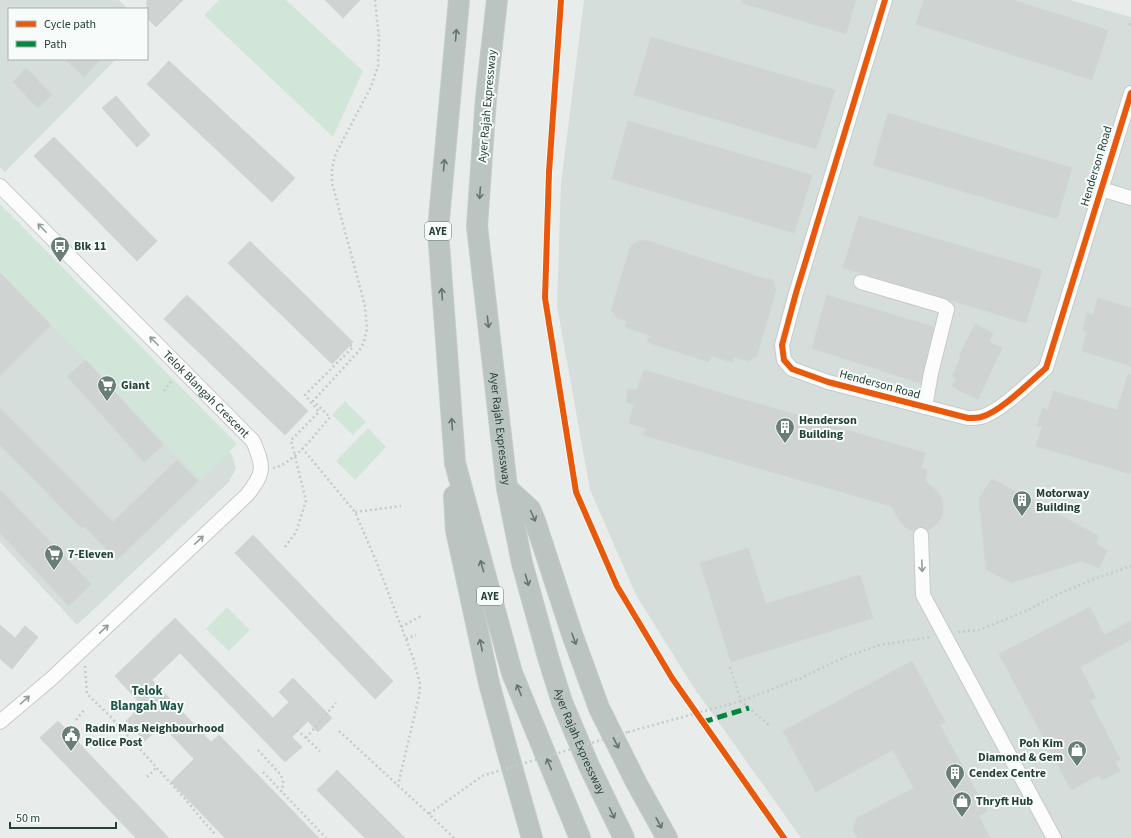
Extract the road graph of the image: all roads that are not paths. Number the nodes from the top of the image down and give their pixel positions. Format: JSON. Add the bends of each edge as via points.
{"nodes":[{"id":1,"x":459,"y":0,"type":"edge"},
{"id":2,"x":497,"y":0,"type":"edge"},
{"id":3,"x":885,"y":0,"type":"edge"},
{"id":4,"x":1131,"y":93,"type":"edge"},
{"id":5,"x":0,"y":186,"type":"edge"},
{"id":6,"x":1101,"y":189,"type":"junction"},
{"id":7,"x":1131,"y":198,"type":"edge"},
{"id":8,"x":861,"y":282,"type":"dead end"},
{"id":9,"x":925,"y":407,"type":"junction"},
{"id":10,"x":455,"y":463,"type":"junction"},
{"id":11,"x":507,"y":488,"type":"junction"},
{"id":12,"x":922,"y":535,"type":"dead end"},
{"id":13,"x":0,"y":722,"type":"edge"},
{"id":14,"x":532,"y":838,"type":"edge"},
{"id":15,"x":580,"y":838,"type":"edge"},
{"id":16,"x":624,"y":838,"type":"edge"},
{"id":17,"x":667,"y":838,"type":"edge"},
{"id":18,"x":1054,"y":838,"type":"edge"}],
"edges":[{"from":10,"to":1,"type":"highway","number":"AYE","one_way":true,"via":[[438,230]]},
{"from":2,"to":11,"type":"highway","name":"Ayer Rajah Expressway","one_way":true,"via":[[486,98],[477,226]]},
{"from":3,"to":9,"type":"street","name":"Henderson Road","via":[[782,345],[784,360],[792,369],[846,387]]},
{"from":4,"to":6,"type":"street","name":"Henderson Road"},
{"from":13,"to":5,"type":"street","name":"Telok Blangah Crescent","one_way":true,"via":[[51,679],[247,495],[262,469],[253,441]]},
{"from":6,"to":7,"type":"street"},
{"from":6,"to":9,"type":"street","name":"Henderson Road","via":[[1046,368],[995,411],[981,417],[968,418]]},
{"from":8,"to":9,"type":"street","via":[[947,309]]},
{"from":14,"to":10,"type":"highway","one_way":true,"via":[[489,683],[456,530],[453,481]]},
{"from":15,"to":10,"type":"highway","number":"AYE","one_way":true,"via":[[512,673]]},
{"from":11,"to":16,"type":"highway","name":"Ayer Rajah Expressway","one_way":true,"via":[[522,563],[562,702]]},
{"from":11,"to":17,"type":"highway","one_way":true,"via":[[530,509],[536,521],[599,708]]},
{"from":12,"to":18,"type":"street","one_way":true,"via":[[923,595]]}]}
